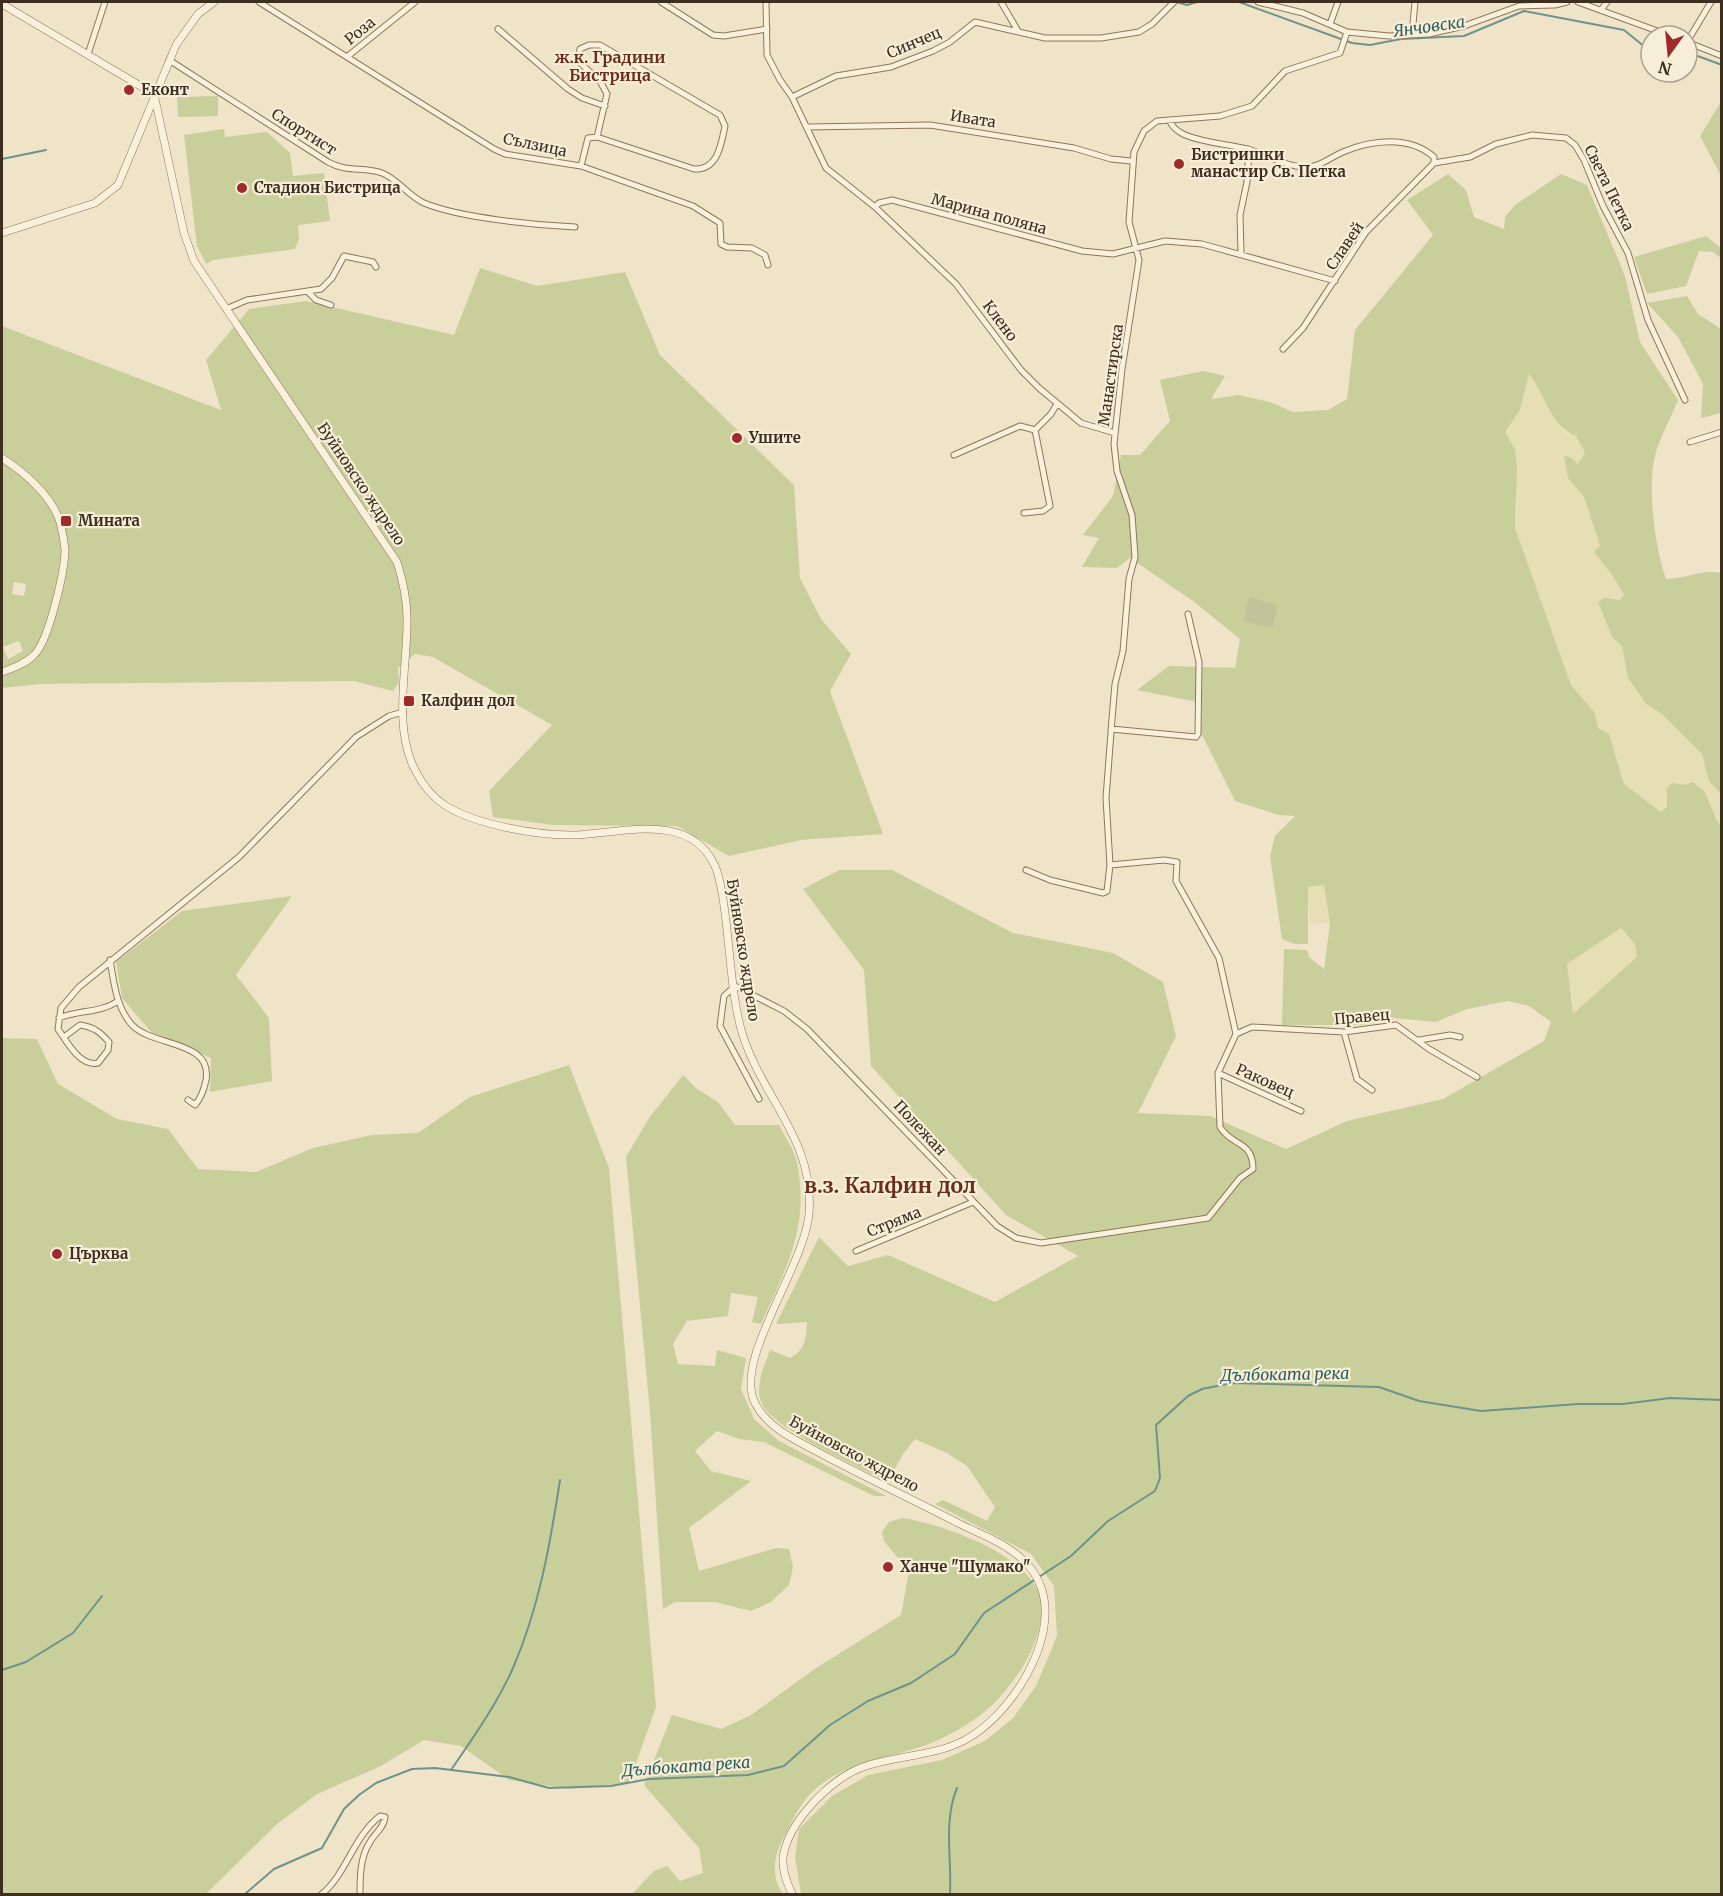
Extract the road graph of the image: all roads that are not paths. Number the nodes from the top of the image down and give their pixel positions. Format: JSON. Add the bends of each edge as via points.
{"nodes":[{"id":1,"x":105,"y":2,"type":"edge"},
{"id":2,"x":213,"y":2,"type":"edge"},
{"id":3,"x":259,"y":2,"type":"edge"},
{"id":4,"x":415,"y":2,"type":"edge"},
{"id":5,"x":661,"y":2,"type":"edge"},
{"id":6,"x":767,"y":2,"type":"edge"},
{"id":7,"x":1001,"y":2,"type":"edge"},
{"id":8,"x":1258,"y":2,"type":"edge"},
{"id":9,"x":1338,"y":2,"type":"edge"},
{"id":10,"x":1415,"y":2,"type":"edge"},
{"id":11,"x":1567,"y":2,"type":"edge"},
{"id":12,"x":1578,"y":2,"type":"edge"},
{"id":13,"x":1607,"y":2,"type":"edge"},
{"id":14,"x":1711,"y":2,"type":"edge"},
{"id":15,"x":1174,"y":3,"type":"edge"},
{"id":16,"x":2,"y":4,"type":"edge"},
{"id":17,"x":1601,"y":10,"type":"junction"},
{"id":18,"x":1330,"y":24,"type":"junction"},
{"id":19,"x":1639,"y":24,"type":"edge"},
{"id":20,"x":1698,"y":24,"type":"edge"},
{"id":21,"x":498,"y":28,"type":"dead end"},
{"id":22,"x":767,"y":29,"type":"junction"},
{"id":23,"x":1018,"y":31,"type":"junction"},
{"id":24,"x":1347,"y":32,"type":"junction"},
{"id":25,"x":1412,"y":35,"type":"junction"},
{"id":26,"x":1699,"y":47,"type":"edge"},
{"id":27,"x":88,"y":54,"type":"junction"},
{"id":28,"x":348,"y":56,"type":"junction"},
{"id":29,"x":1722,"y":56,"type":"edge"},
{"id":30,"x":169,"y":60,"type":"junction"},
{"id":31,"x":154,"y":94,"type":"junction"},
{"id":32,"x":792,"y":97,"type":"junction"},
{"id":33,"x":605,"y":106,"type":"junction"},
{"id":34,"x":1169,"y":120,"type":"junction"},
{"id":35,"x":807,"y":128,"type":"junction"},
{"id":36,"x":597,"y":137,"type":"junction"},
{"id":37,"x":1249,"y":150,"type":"junction"},
{"id":38,"x":1131,"y":161,"type":"junction"},
{"id":39,"x":1434,"y":163,"type":"junction"},
{"id":40,"x":581,"y":166,"type":"junction"},
{"id":41,"x":875,"y":207,"type":"junction"},
{"id":42,"x":575,"y":227,"type":"dead end"},
{"id":43,"x":2,"y":233,"type":"edge"},
{"id":44,"x":1137,"y":247,"type":"junction"},
{"id":45,"x":1241,"y":253,"type":"junction"},
{"id":46,"x":768,"y":265,"type":"dead end"},
{"id":47,"x":376,"y":267,"type":"dead end"},
{"id":48,"x":1335,"y":281,"type":"junction"},
{"id":49,"x":309,"y":293,"type":"junction"},
{"id":50,"x":331,"y":305,"type":"dead end"},
{"id":51,"x":226,"y":309,"type":"junction"},
{"id":52,"x":1283,"y":349,"type":"dead end"},
{"id":53,"x":1685,"y":400,"type":"dead end"},
{"id":54,"x":1057,"y":404,"type":"junction"},
{"id":55,"x":1035,"y":430,"type":"junction"},
{"id":56,"x":1722,"y":432,"type":"edge"},
{"id":57,"x":1115,"y":433,"type":"junction"},
{"id":58,"x":1690,"y":442,"type":"dead end"},
{"id":59,"x":954,"y":455,"type":"dead end"},
{"id":60,"x":2,"y":458,"type":"edge"},
{"id":61,"x":1024,"y":513,"type":"dead end"},
{"id":62,"x":1188,"y":614,"type":"dead end"},
{"id":63,"x":2,"y":672,"type":"edge"},
{"id":64,"x":403,"y":712,"type":"junction"},
{"id":65,"x":1111,"y":729,"type":"junction"},
{"id":66,"x":1110,"y":865,"type":"junction"},
{"id":67,"x":1026,"y":870,"type":"dead end"},
{"id":68,"x":110,"y":960,"type":"junction"},
{"id":69,"x":735,"y":986,"type":"junction"},
{"id":70,"x":118,"y":1001,"type":"junction"},
{"id":71,"x":59,"y":1018,"type":"junction"},
{"id":72,"x":1344,"y":1032,"type":"junction"},
{"id":73,"x":1236,"y":1034,"type":"junction"},
{"id":74,"x":64,"y":1037,"type":"junction"},
{"id":75,"x":1460,"y":1037,"type":"dead end"},
{"id":76,"x":1419,"y":1040,"type":"junction"},
{"id":77,"x":1218,"y":1073,"type":"junction"},
{"id":78,"x":1477,"y":1077,"type":"dead end"},
{"id":79,"x":1372,"y":1090,"type":"dead end"},
{"id":80,"x":759,"y":1099,"type":"dead end"},
{"id":81,"x":188,"y":1100,"type":"dead end"},
{"id":82,"x":1301,"y":1111,"type":"dead end"},
{"id":83,"x":974,"y":1202,"type":"junction"},
{"id":84,"x":856,"y":1251,"type":"dead end"},
{"id":85,"x":322,"y":1894,"type":"edge"},
{"id":86,"x":360,"y":1894,"type":"edge"},
{"id":87,"x":792,"y":1894,"type":"edge"}],
"edges":[{"from":1,"to":27,"type":"street"},
{"from":2,"to":30,"type":"street","via":[[182,33]]},
{"from":3,"to":28,"type":"street","name":"Сълзица"},
{"from":4,"to":28,"type":"street","name":"Роза"},
{"from":5,"to":22,"type":"street","via":[[713,35]]},
{"from":6,"to":22,"type":"street"},
{"from":7,"to":23,"type":"street"},
{"from":8,"to":18,"type":"street"},
{"from":9,"to":18,"type":"street"},
{"from":10,"to":25,"type":"street"},
{"from":11,"to":25,"type":"street","via":[[1519,6],[1464,26]]},
{"from":12,"to":17,"type":"street"},
{"from":13,"to":17,"type":"street"},
{"from":14,"to":20,"type":"street"},
{"from":15,"to":23,"type":"street","name":"Синчец","via":[[1152,24],[1121,36],[1062,40]]},
{"from":16,"to":27,"type":"street"},
{"from":17,"to":19,"type":"street"},
{"from":18,"to":24,"type":"street"},
{"from":21,"to":33,"type":"street","via":[[568,89]]},
{"from":22,"to":32,"type":"street","via":[[767,55]]},
{"from":23,"to":32,"type":"street","name":"Синчец","via":[[975,22],[933,51],[884,69],[836,76]]},
{"from":24,"to":25,"type":"street"},
{"from":24,"to":34,"type":"street","name":"Манастирска","via":[[1340,53],[1285,71],[1252,106],[1227,115]]},
{"from":26,"to":29,"type":"street"},
{"from":27,"to":31,"type":"street"},
{"from":28,"to":40,"type":"street","name":"Сълзица","via":[[505,154]]},
{"from":30,"to":31,"type":"street"},
{"from":30,"to":42,"type":"street","name":"Спортист","via":[[328,162],[352,171],[383,173],[423,202],[452,211]]},
{"from":31,"to":43,"type":"street","via":[[126,170],[108,195],[87,206]]},
{"from":31,"to":51,"type":"street","name":"Буйновско ждрело","via":[[184,233],[194,261]]},
{"from":32,"to":35,"type":"street"},
{"from":33,"to":36,"type":"street"},
{"from":33,"to":36,"type":"street","via":[[606,87],[578,61],[580,49],[589,45],[600,45],[720,115],[725,126],[713,163],[705,170],[694,170]]},
{"from":34,"to":37,"type":"street","via":[[1185,135]]},
{"from":34,"to":38,"type":"street","name":"Манастирска","via":[[1158,121],[1144,131]]},
{"from":35,"to":38,"type":"street","name":"Ивата","via":[[930,125]]},
{"from":35,"to":41,"type":"street","via":[[826,168]]},
{"from":36,"to":40,"type":"street","via":[[588,138]]},
{"from":37,"to":39,"type":"street","via":[[1304,167],[1376,141],[1394,142],[1428,152]]},
{"from":37,"to":45,"type":"street","via":[[1240,215]]},
{"from":38,"to":44,"type":"street","name":"Манастирска","via":[[1129,222]]},
{"from":39,"to":48,"type":"street","name":"Славей","via":[[1366,232]]},
{"from":39,"to":53,"type":"street","name":"Света Петка","via":[[1470,157],[1496,144],[1532,135],[1566,138],[1575,146],[1628,253],[1648,320]]},
{"from":40,"to":46,"type":"street","name":"Сълзица","via":[[693,206],[720,223],[719,241],[723,246],[752,248],[765,255]]},
{"from":41,"to":44,"type":"street","name":"Марина поляна","via":[[892,200],[1082,251],[1113,254]]},
{"from":41,"to":54,"type":"street","name":"Клено","via":[[956,284],[1021,370]]},
{"from":44,"to":45,"type":"street","name":"Марина поляна","via":[[1165,241]]},
{"from":44,"to":57,"type":"street","name":"Манастирска","via":[[1138,273]]},
{"from":45,"to":48,"type":"street","name":"Марина поляна"},
{"from":47,"to":49,"type":"street","via":[[374,262],[344,256],[328,283]]},
{"from":48,"to":52,"type":"street","name":"Славей","via":[[1303,328]]},
{"from":49,"to":50,"type":"street"},
{"from":49,"to":51,"type":"street","via":[[247,300]]},
{"from":51,"to":64,"type":"street","name":"Буйновско ждрело","via":[[397,562],[405,587],[407,616]]},
{"from":54,"to":55,"type":"street"},
{"from":54,"to":57,"type":"street","name":"Клено","via":[[1081,423]]},
{"from":55,"to":59,"type":"street","via":[[1020,426]]},
{"from":55,"to":61,"type":"street","via":[[1050,506],[1047,510]]},
{"from":56,"to":58,"type":"street"},
{"from":57,"to":65,"type":"street","name":"Манастирска","via":[[1117,471],[1132,515],[1134,557]]},
{"from":60,"to":63,"type":"street","via":[[53,506],[65,549],[41,645],[26,662]]},
{"from":62,"to":65,"type":"street","via":[[1199,662],[1198,734]]},
{"from":64,"to":68,"type":"street","via":[[389,716],[356,737],[239,857]]},
{"from":64,"to":69,"type":"street","name":"Буйновско ждрело","via":[[412,766],[442,804],[461,814],[555,834],[666,829],[703,849],[719,878]]},
{"from":65,"to":66,"type":"street","name":"Манастирска","via":[[1106,798]]},
{"from":66,"to":67,"type":"street","name":"Манастирска","via":[[1107,891],[1103,893]]},
{"from":66,"to":73,"type":"street","via":[[1177,862],[1176,881],[1218,958]]},
{"from":68,"to":70,"type":"street"},
{"from":68,"to":71,"type":"street","via":[[79,987],[61,1008]]},
{"from":69,"to":80,"type":"street","via":[[724,996],[720,1026]]},
{"from":69,"to":83,"type":"street","name":"Полежан","via":[[784,1011],[807,1029]]},
{"from":69,"to":87,"type":"street","name":"Буйновско ждрело","via":[[742,1034],[766,1086],[794,1132],[809,1177],[809,1213],[796,1264],[751,1368],[749,1386],[755,1403],[782,1432],[1002,1545],[1025,1561],[1042,1589],[1046,1609],[1043,1636],[1032,1666],[1000,1711],[981,1730],[938,1751],[859,1768],[838,1780],[814,1802],[796,1825],[785,1849],[783,1862]]},
{"from":70,"to":71,"type":"street","via":[[107,1008]]},
{"from":70,"to":81,"type":"street","via":[[124,1016],[140,1032],[201,1057],[206,1066],[205,1087],[195,1106]]},
{"from":71,"to":74,"type":"street","via":[[58,1029]]},
{"from":72,"to":73,"type":"street","name":"Правец","via":[[1252,1027]]},
{"from":72,"to":76,"type":"street","name":"Правец","via":[[1396,1025]]},
{"from":72,"to":79,"type":"street","via":[[1357,1079]]},
{"from":73,"to":77,"type":"street"},
{"from":74,"to":74,"type":"street","via":[[80,1025],[92,1027],[109,1042],[108,1050],[98,1063],[87,1064]]},
{"from":75,"to":76,"type":"street"},
{"from":76,"to":78,"type":"street","name":"Правец"},
{"from":77,"to":82,"type":"street","name":"Раковец"},
{"from":77,"to":83,"type":"street","name":"Полежан","via":[[1220,1127],[1253,1156],[1253,1169],[1240,1178],[1208,1218],[1041,1243],[1016,1238],[997,1226]]},
{"from":83,"to":84,"type":"street","name":"Стряма"},
{"from":85,"to":86,"type":"street","via":[[334,1884],[363,1833],[380,1816],[385,1817],[362,1861]]}]}
